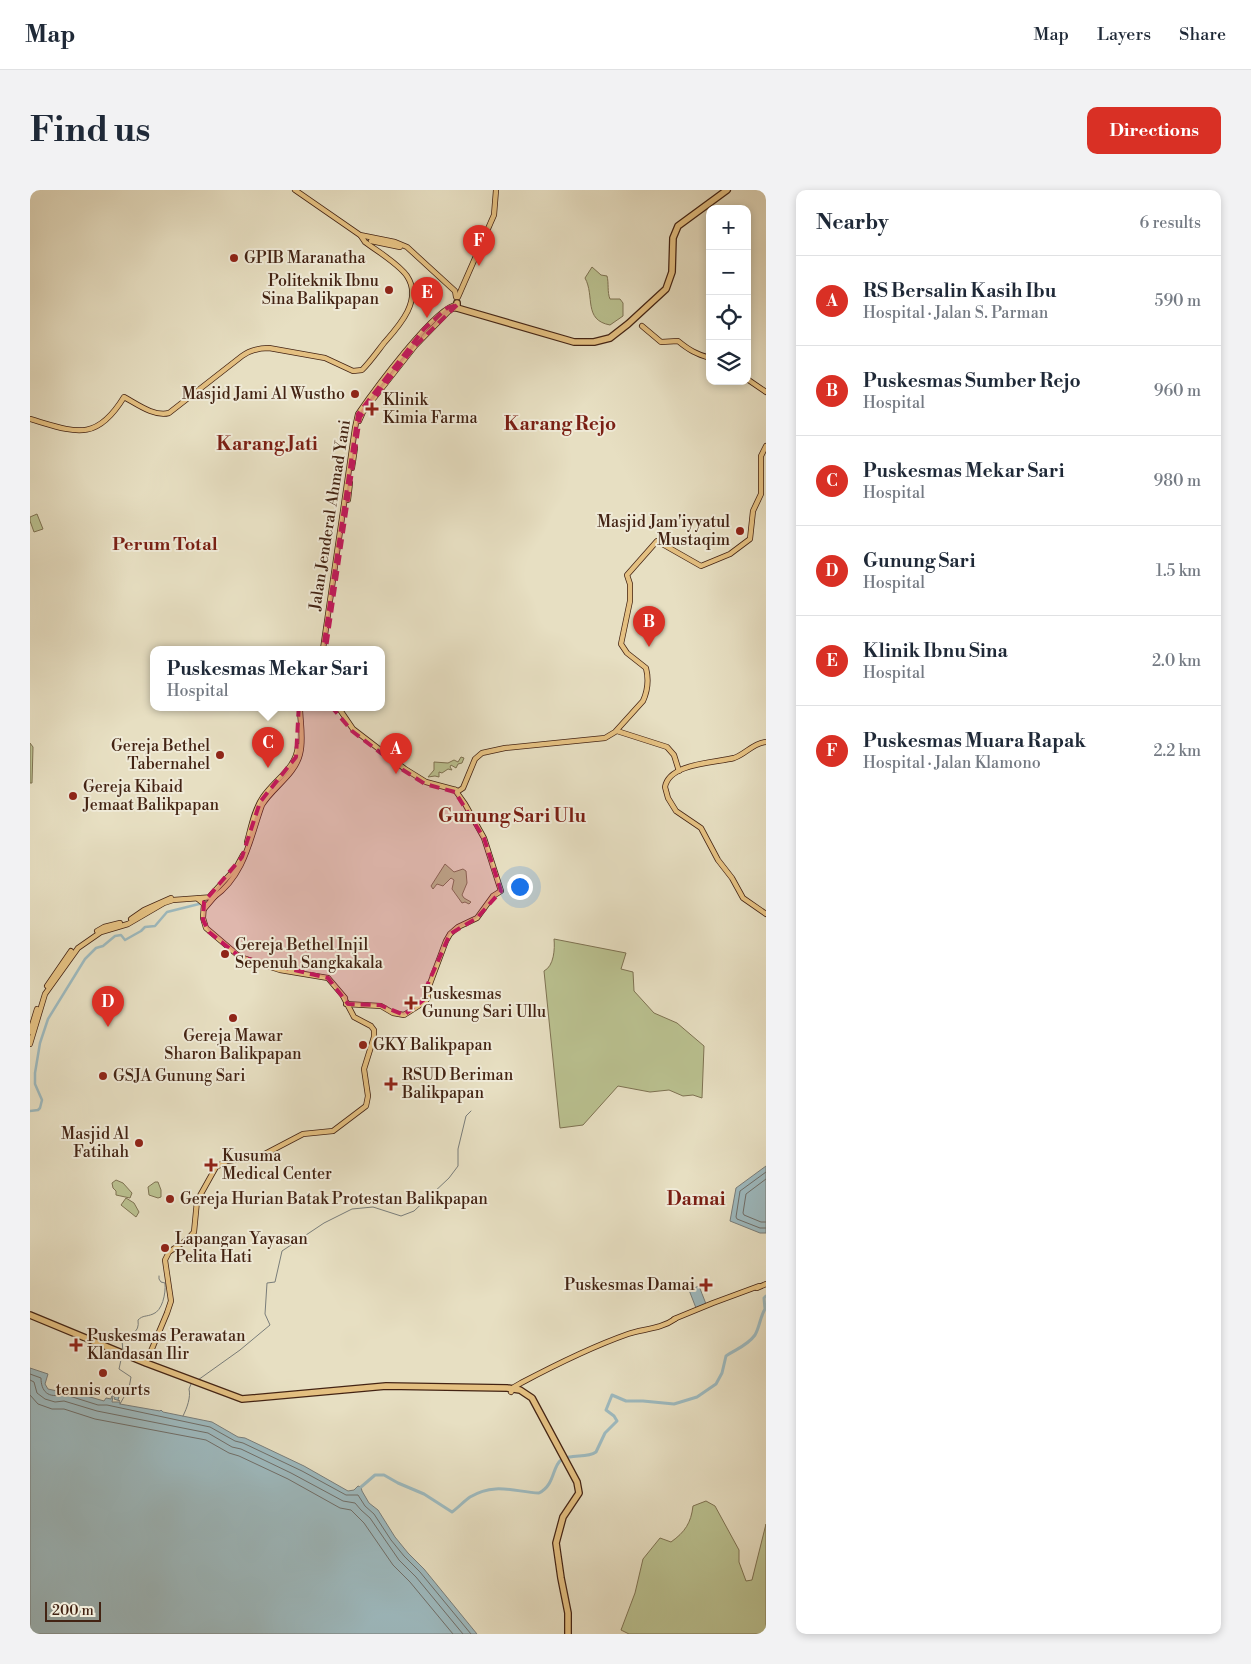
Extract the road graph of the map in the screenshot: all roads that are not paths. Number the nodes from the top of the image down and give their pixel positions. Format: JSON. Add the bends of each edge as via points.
{"nodes":[{"id":1,"x":290,"y":190,"type":"edge"},
{"id":2,"x":295,"y":190,"type":"edge"},
{"id":3,"x":496,"y":190,"type":"edge"},
{"id":4,"x":727,"y":190,"type":"edge"},
{"id":5,"x":336,"y":221,"type":"junction"},
{"id":6,"x":361,"y":238,"type":"junction"},
{"id":7,"x":383,"y":243,"type":"junction"},
{"id":8,"x":379,"y":252,"type":"junction"},
{"id":9,"x":418,"y":258,"type":"junction"},
{"id":10,"x":388,"y":260,"type":"junction"},
{"id":11,"x":458,"y":302,"type":"junction"},
{"id":12,"x":642,"y":326,"type":"dead end"},
{"id":13,"x":706,"y":357,"type":"edge"},
{"id":14,"x":751,"y":383,"type":"edge"},
{"id":15,"x":766,"y":392,"type":"edge"},
{"id":16,"x":30,"y":419,"type":"edge"},
{"id":17,"x":766,"y":446,"type":"edge"},
{"id":18,"x":324,"y":646,"type":"edge"},
{"id":19,"x":324,"y":646,"type":"edge"},
{"id":20,"x":299,"y":711,"type":"edge"},
{"id":21,"x":299,"y":711,"type":"edge"},
{"id":22,"x":340,"y":711,"type":"edge"},
{"id":23,"x":621,"y":726,"type":"junction"},
{"id":24,"x":616,"y":731,"type":"junction"},
{"id":25,"x":624,"y":735,"type":"junction"},
{"id":26,"x":608,"y":737,"type":"junction"},
{"id":27,"x":766,"y":743,"type":"edge"},
{"id":28,"x":679,"y":771,"type":"junction"},
{"id":29,"x":456,"y":791,"type":"junction"},
{"id":30,"x":205,"y":899,"type":"junction"},
{"id":31,"x":159,"y":904,"type":"junction"},
{"id":32,"x":766,"y":914,"type":"edge"},
{"id":33,"x":347,"y":1005,"type":"junction"},
{"id":34,"x":30,"y":1032,"type":"edge"},
{"id":35,"x":30,"y":1044,"type":"edge"},
{"id":36,"x":766,"y":1284,"type":"edge"},
{"id":37,"x":30,"y":1315,"type":"edge"},
{"id":38,"x":30,"y":1318,"type":"edge"},
{"id":39,"x":644,"y":1331,"type":"junction"},
{"id":40,"x":125,"y":1355,"type":"junction"},
{"id":41,"x":145,"y":1364,"type":"junction"},
{"id":42,"x":522,"y":1384,"type":"junction"},
{"id":43,"x":514,"y":1391,"type":"junction"},
{"id":44,"x":524,"y":1392,"type":"junction"},
{"id":45,"x":561,"y":1455,"type":"junction"},
{"id":46,"x":564,"y":1596,"type":"junction"},
{"id":47,"x":567,"y":1634,"type":"edge"}],
"edges":[{"from":1,"to":5,"type":"main road"},
{"from":2,"to":5,"type":"main road"},
{"from":3,"to":11,"type":"main road","via":[[494,215]]},
{"from":4,"to":11,"type":"highway","via":[[675,225],[670,241],[672,264],[665,287],[614,333],[604,338],[575,340]]},
{"from":5,"to":6,"type":"main road"},
{"from":6,"to":7,"type":"main road"},
{"from":6,"to":8,"type":"main road"},
{"from":6,"to":9,"type":"main road","via":[[397,242]]},
{"from":6,"to":10,"type":"main road","via":[[368,247]]},
{"from":7,"to":8,"type":"main road"},
{"from":7,"to":9,"type":"main road","via":[[403,248]]},
{"from":8,"to":10,"type":"main road"},
{"from":9,"to":11,"type":"main road","via":[[455,291]]},
{"from":10,"to":16,"type":"main road","via":[[403,271],[411,283],[410,307],[360,371],[325,358],[260,348],[242,356],[169,413],[153,413],[124,397],[107,420],[86,431]]},
{"from":11,"to":18,"type":"main road","name":"Jalan Jenderal Ahmad Yani","via":[[436,317],[418,336],[358,414]]},
{"from":11,"to":19,"type":"main road","name":"Jalan Jenderal Ahmad Yani","via":[[420,340],[360,417]]},
{"from":12,"to":13,"type":"main road","via":[[661,342],[678,341],[686,349]]},
{"from":14,"to":15,"type":"main road"},
{"from":17,"to":23,"type":"main road","via":[[760,456],[761,494],[753,511],[751,535],[747,542],[730,554],[701,566],[657,542],[627,575],[630,601],[621,644],[646,668],[648,682],[643,701]]},
{"from":20,"to":30,"type":"main road","via":[[298,751],[294,760],[260,802],[239,863]]},
{"from":21,"to":30,"type":"main road","via":[[301,746],[298,761],[262,805],[242,864],[216,895]]},
{"from":22,"to":29,"type":"main road","via":[[354,730],[405,770],[427,783]]},
{"from":23,"to":24,"type":"main road"},
{"from":23,"to":25,"type":"main road"},
{"from":24,"to":25,"type":"main road"},
{"from":24,"to":26,"type":"main road"},
{"from":25,"to":26,"type":"main road"},
{"from":25,"to":28,"type":"main road","via":[[667,747],[674,755]]},
{"from":26,"to":29,"type":"main road","via":[[488,751],[475,759],[463,786]]},
{"from":27,"to":28,"type":"main road","via":[[757,744],[734,758]]},
{"from":28,"to":32,"type":"main road","via":[[665,785],[670,803],[676,811],[700,826],[743,898]]},
{"from":29,"to":33,"type":"main road","via":[[485,840],[501,891],[492,896],[477,918],[450,934],[422,1003],[401,1015],[381,1006]]},
{"from":30,"to":31,"type":"main road"},
{"from":30,"to":33,"type":"main road","via":[[204,924],[209,932],[240,957],[280,970],[328,978]]},
{"from":31,"to":34,"type":"main road","via":[[130,920],[104,927],[76,946],[44,990]]},
{"from":31,"to":35,"type":"main road","via":[[128,924],[101,932],[78,948],[46,994]]},
{"from":33,"to":41,"type":"main road","via":[[356,1018],[371,1026],[375,1033],[364,1069],[368,1096],[366,1106],[332,1130],[303,1134],[259,1157],[226,1161],[217,1166],[197,1201],[194,1232],[169,1252],[165,1260],[170,1301]]},
{"from":36,"to":39,"type":"main road"},
{"from":37,"to":40,"type":"highway"},
{"from":38,"to":40,"type":"highway"},
{"from":39,"to":42,"type":"main road"},
{"from":39,"to":43,"type":"main road","via":[[606,1343],[548,1369]]},
{"from":40,"to":41,"type":"highway"},
{"from":41,"to":43,"type":"highway","via":[[242,1402],[393,1387]]},
{"from":42,"to":43,"type":"main road"},
{"from":42,"to":44,"type":"highway"},
{"from":43,"to":44,"type":"highway"},
{"from":43,"to":45,"type":"highway","via":[[531,1402]]},
{"from":44,"to":45,"type":"highway","via":[[535,1403]]},
{"from":45,"to":46,"type":"highway","via":[[579,1489],[561,1523],[556,1543]]},
{"from":46,"to":47,"type":"highway"},
{"from":46,"to":47,"type":"highway","via":[[571,1616]]}]}
